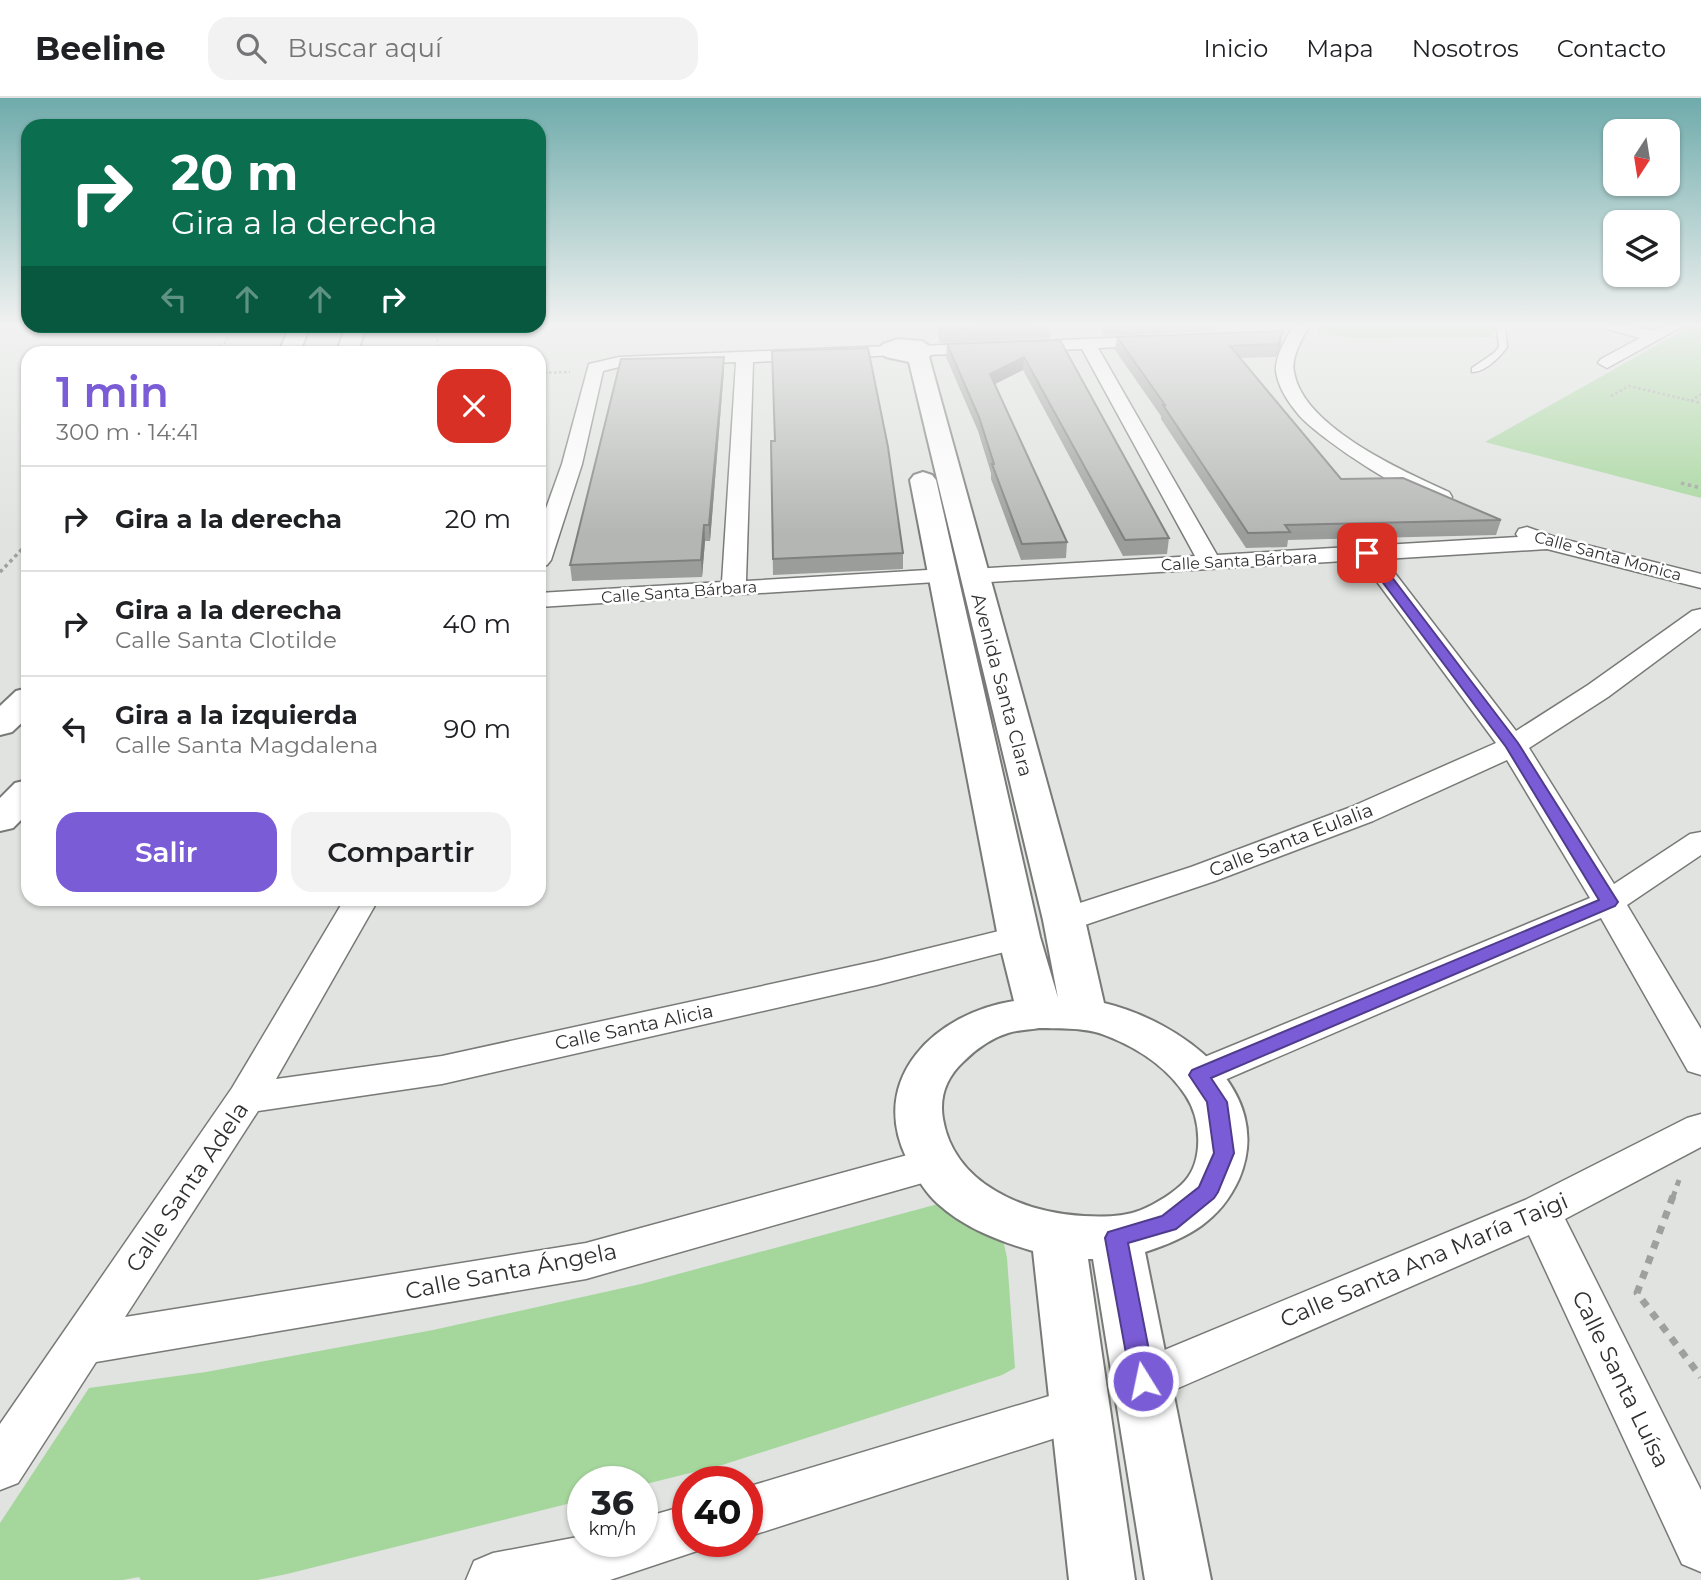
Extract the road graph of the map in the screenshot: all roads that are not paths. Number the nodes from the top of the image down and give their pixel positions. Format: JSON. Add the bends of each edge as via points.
{"nodes":[{"id":1,"x":588,"y":395,"type":"edge"},
{"id":2,"x":743,"y":395,"type":"edge"},
{"id":3,"x":916,"y":395,"type":"edge"},
{"id":4,"x":1116,"y":395,"type":"edge"},
{"id":5,"x":1293,"y":395,"type":"edge"},
{"id":6,"x":1460,"y":505,"type":"edge"},
{"id":7,"x":1510,"y":526,"type":"dead end"},
{"id":8,"x":546,"y":540,"type":"edge"},
{"id":9,"x":1546,"y":542,"type":"junction"},
{"id":10,"x":1367,"y":553,"type":"junction"},
{"id":11,"x":1210,"y":563,"type":"junction"},
{"id":12,"x":959,"y":576,"type":"junction"},
{"id":13,"x":1701,"y":581,"type":"edge"},
{"id":14,"x":734,"y":588,"type":"junction"},
{"id":15,"x":546,"y":600,"type":"edge"},
{"id":16,"x":1701,"y":615,"type":"edge"},
{"id":17,"x":21,"y":705,"type":"edge"},
{"id":18,"x":0,"y":725,"type":"edge"},
{"id":19,"x":1513,"y":746,"type":"junction"},
{"id":20,"x":21,"y":798,"type":"edge"},
{"id":21,"x":0,"y":820,"type":"edge"},
{"id":22,"x":1701,"y":841,"type":"edge"},
{"id":23,"x":1609,"y":902,"type":"junction"},
{"id":24,"x":358,"y":906,"type":"edge"},
{"id":25,"x":1064,"y":920,"type":"junction"},
{"id":26,"x":1019,"y":937,"type":"junction"},
{"id":27,"x":1062,"y":1014,"type":"junction"},
{"id":28,"x":1701,"y":1061,"type":"edge"},
{"id":29,"x":1199,"y":1075,"type":"junction"},
{"id":30,"x":246,"y":1098,"type":"junction"},
{"id":31,"x":1699,"y":1130,"type":"edge"},
{"id":32,"x":933,"y":1164,"type":"junction"},
{"id":33,"x":1540,"y":1213,"type":"junction"},
{"id":34,"x":1058,"y":1237,"type":"junction"},
{"id":35,"x":1116,"y":1238,"type":"junction"},
{"id":36,"x":81,"y":1344,"type":"junction"},
{"id":37,"x":1143,"y":1381,"type":"junction"},
{"id":38,"x":1079,"y":1409,"type":"junction"},
{"id":39,"x":0,"y":1466,"type":"edge"},
{"id":40,"x":763,"y":1507,"type":"edge"},
{"id":41,"x":672,"y":1536,"type":"edge"},
{"id":42,"x":1701,"y":1546,"type":"edge"},
{"id":43,"x":575,"y":1572,"type":"edge"},
{"id":44,"x":493,"y":1580,"type":"edge"},
{"id":45,"x":1102,"y":1580,"type":"edge"},
{"id":46,"x":1178,"y":1580,"type":"edge"}],
"edges":[{"from":1,"to":8,"type":"street","via":[[572,464]]},
{"from":2,"to":14,"type":"street"},
{"from":3,"to":12,"type":"main road","name":"Avenida Santa Clara"},
{"from":4,"to":11,"type":"street"},
{"from":5,"to":6,"type":"street","via":[[1353,451]]},
{"from":7,"to":9,"type":"street","name":"Calle Santa Monica"},
{"from":9,"to":10,"type":"street","name":"Calle Santa Bárbara"},
{"from":9,"to":13,"type":"street","name":"Calle Santa Monica"},
{"from":10,"to":11,"type":"street","name":"Calle Santa Bárbara"},
{"from":10,"to":19,"type":"street"},
{"from":11,"to":12,"type":"street","name":"Calle Santa Bárbara"},
{"from":12,"to":14,"type":"street","name":"Calle Santa Bárbara"},
{"from":12,"to":25,"type":"main road","name":"Avenida Santa Clara"},
{"from":12,"to":26,"type":"main road","name":"Avenida Santa Clara"},
{"from":14,"to":15,"type":"street","name":"Calle Santa Bárbara"},
{"from":16,"to":19,"type":"street","name":"Calle Santa Eulalia"},
{"from":17,"to":18,"type":"main road"},
{"from":19,"to":23,"type":"street"},
{"from":19,"to":25,"type":"street","name":"Calle Santa Eulalia","via":[[1362,814]]},
{"from":20,"to":21,"type":"main road"},
{"from":22,"to":23,"type":"street"},
{"from":23,"to":28,"type":"street"},
{"from":23,"to":29,"type":"street"},
{"from":24,"to":30,"type":"street","name":"Calle Santa Adela"},
{"from":25,"to":27,"type":"main road","name":"Avenida Santa Clara"},
{"from":26,"to":27,"type":"main road","name":"Avenida Santa Clara"},
{"from":26,"to":30,"type":"street","name":"Calle Santa Alicia","via":[[877,974],[442,1070]]},
{"from":27,"to":29,"type":"main road","via":[[1122,1024],[1165,1045]]},
{"from":27,"to":32,"type":"main road","via":[[992,1022],[945,1050],[922,1084],[918,1124]]},
{"from":29,"to":35,"type":"main road","via":[[1217,1102],[1224,1153],[1207,1192],[1169,1222]]},
{"from":30,"to":36,"type":"street","name":"Calle Santa Adela"},
{"from":31,"to":33,"type":"street","name":"Calle Santa Ana María Taigi"},
{"from":32,"to":34,"type":"main road","via":[[964,1197],[1011,1224]]},
{"from":32,"to":36,"type":"street","name":"Calle Santa Ángela","via":[[586,1261]]},
{"from":33,"to":37,"type":"street","name":"Calle Santa Ana María Taigi"},
{"from":33,"to":42,"type":"street","name":"Calle Santa Luísa"},
{"from":34,"to":35,"type":"main road"},
{"from":34,"to":38,"type":"main road"},
{"from":35,"to":37,"type":"main road"},
{"from":36,"to":39,"type":"street","name":"Calle Santa Adela"},
{"from":37,"to":46,"type":"main road"},
{"from":38,"to":40,"type":"street"},
{"from":38,"to":45,"type":"main road"},
{"from":41,"to":43,"type":"street"},
{"from":43,"to":44,"type":"street"}]}
